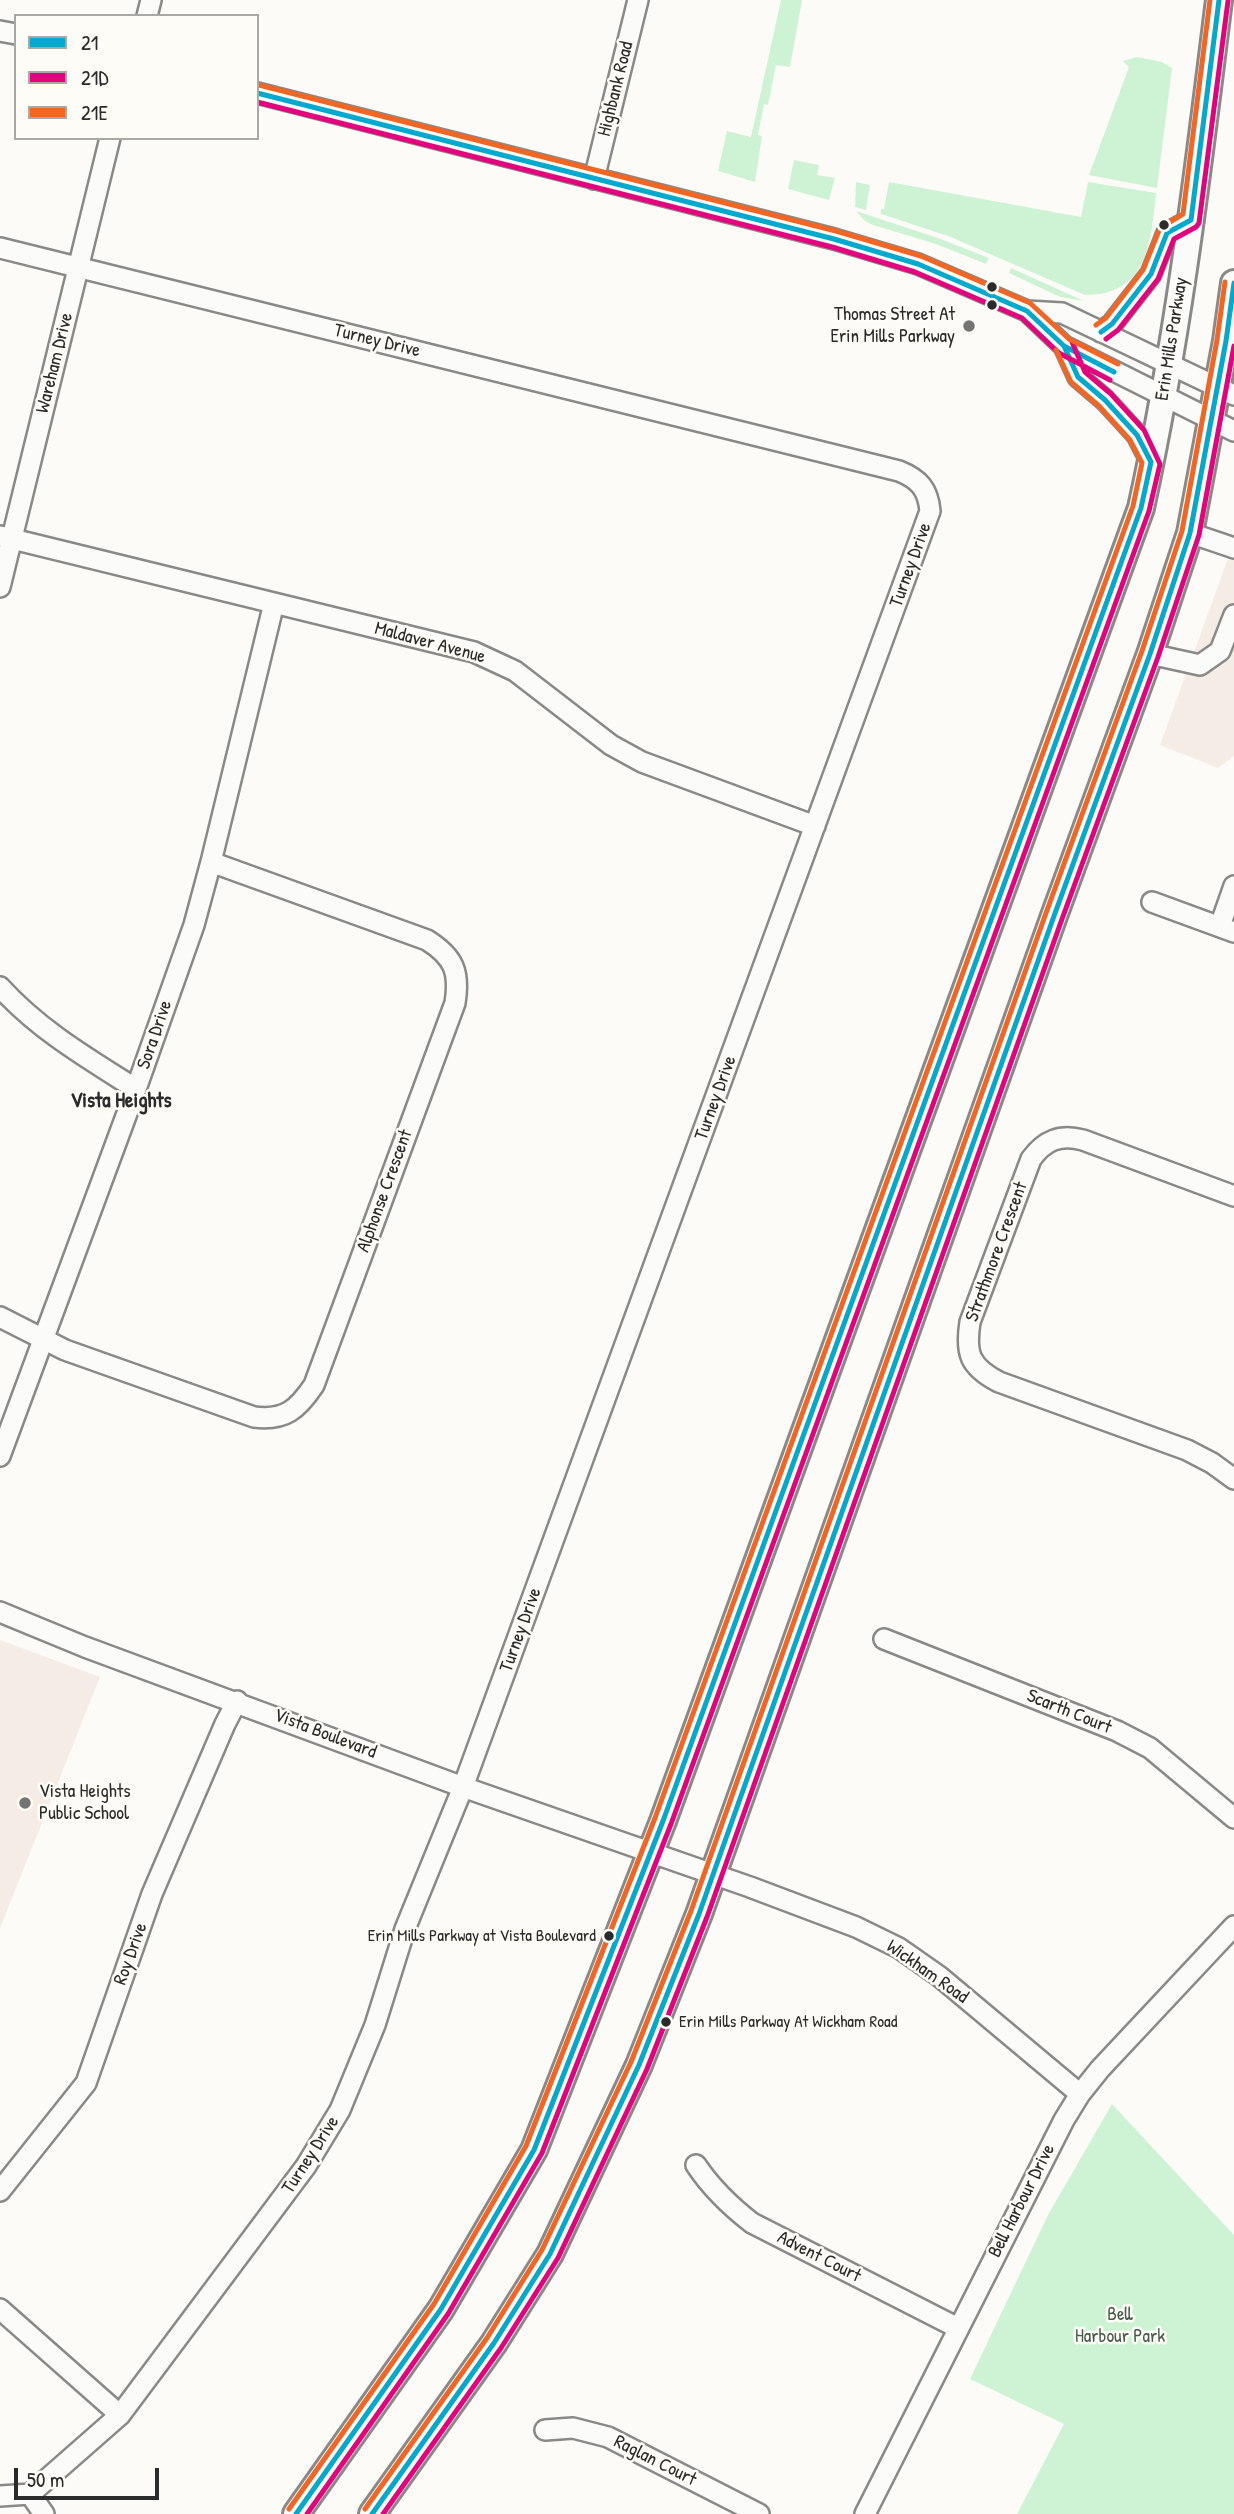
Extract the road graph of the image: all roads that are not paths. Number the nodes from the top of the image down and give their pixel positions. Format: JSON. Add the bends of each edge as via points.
{"nodes":[{"id":1,"x":638,"y":0,"type":"edge"},
{"id":2,"x":1219,"y":0,"type":"edge"},
{"id":3,"x":259,"y":94,"type":"edge"},
{"id":4,"x":110,"y":140,"type":"edge"},
{"id":5,"x":594,"y":179,"type":"junction"},
{"id":6,"x":1191,"y":220,"type":"junction"},
{"id":7,"x":0,"y":248,"type":"edge"},
{"id":8,"x":79,"y":267,"type":"junction"},
{"id":9,"x":1234,"y":283,"type":"edge"},
{"id":10,"x":1027,"y":311,"type":"junction"},
{"id":11,"x":1101,"y":332,"type":"junction"},
{"id":12,"x":1064,"y":346,"type":"junction"},
{"id":13,"x":1169,"y":363,"type":"junction"},
{"id":14,"x":1226,"y":391,"type":"edge"},
{"id":15,"x":1163,"y":396,"type":"junction"},
{"id":16,"x":1211,"y":420,"type":"junction"},
{"id":17,"x":1234,"y":431,"type":"edge"},
{"id":18,"x":1151,"y":462,"type":"junction"},
{"id":19,"x":1190,"y":533,"type":"junction"},
{"id":20,"x":6,"y":537,"type":"edge"},
{"id":21,"x":1234,"y":548,"type":"edge"},
{"id":22,"x":0,"y":587,"type":"edge"},
{"id":23,"x":274,"y":603,"type":"junction"},
{"id":24,"x":1234,"y":615,"type":"edge"},
{"id":25,"x":1150,"y":654,"type":"junction"},
{"id":26,"x":815,"y":827,"type":"junction"},
{"id":27,"x":211,"y":862,"type":"junction"},
{"id":28,"x":1234,"y":886,"type":"edge"},
{"id":29,"x":1152,"y":902,"type":"dead end"},
{"id":30,"x":1227,"y":929,"type":"edge"},
{"id":31,"x":0,"y":987,"type":"edge"},
{"id":32,"x":136,"y":1089,"type":"junction"},
{"id":33,"x":1234,"y":1196,"type":"edge"},
{"id":34,"x":0,"y":1317,"type":"edge"},
{"id":35,"x":43,"y":1339,"type":"junction"},
{"id":36,"x":0,"y":1456,"type":"edge"},
{"id":37,"x":1234,"y":1479,"type":"edge"},
{"id":38,"x":0,"y":1612,"type":"edge"},
{"id":39,"x":884,"y":1639,"type":"dead end"},
{"id":40,"x":237,"y":1701,"type":"junction"},
{"id":41,"x":463,"y":1787,"type":"junction"},
{"id":42,"x":1234,"y":1818,"type":"edge"},
{"id":43,"x":651,"y":1854,"type":"junction"},
{"id":44,"x":713,"y":1876,"type":"junction"},
{"id":45,"x":1234,"y":1926,"type":"edge"},
{"id":46,"x":1080,"y":2094,"type":"junction"},
{"id":47,"x":696,"y":2165,"type":"dead end"},
{"id":48,"x":0,"y":2191,"type":"edge"},
{"id":49,"x":0,"y":2309,"type":"edge"},
{"id":50,"x":958,"y":2328,"type":"junction"},
{"id":51,"x":120,"y":2415,"type":"junction"},
{"id":52,"x":545,"y":2430,"type":"dead end"},
{"id":53,"x":30,"y":2494,"type":"junction"},
{"id":54,"x":0,"y":2496,"type":"edge"},
{"id":55,"x":44,"y":2514,"type":"edge"},
{"id":56,"x":296,"y":2514,"type":"edge"},
{"id":57,"x":372,"y":2514,"type":"edge"},
{"id":58,"x":759,"y":2514,"type":"edge"},
{"id":59,"x":864,"y":2514,"type":"edge"}],
"edges":[{"from":1,"to":5,"type":"street","name":"Highbank Road"},
{"from":2,"to":6,"type":"main road","name":"Erin Mills Parkway"},
{"from":3,"to":5,"type":"street"},
{"from":4,"to":8,"type":"street","name":"Wareham Drive"},
{"from":5,"to":10,"type":"street","via":[[918,264]]},
{"from":6,"to":11,"type":"street","via":[[1167,233],[1151,274]]},
{"from":6,"to":13,"type":"main road","name":"Erin Mills Parkway"},
{"from":7,"to":8,"type":"street","name":"Turney Drive"},
{"from":8,"to":20,"type":"street","name":"Wareham Drive"},
{"from":8,"to":26,"type":"street","name":"Turney Drive","via":[[914,477],[929,498],[926,526]]},
{"from":9,"to":14,"type":"main road"},
{"from":10,"to":11,"type":"street","via":[[1062,313]]},
{"from":10,"to":12,"type":"street"},
{"from":11,"to":13,"type":"street"},
{"from":12,"to":15,"type":"street"},
{"from":12,"to":18,"type":"street","via":[[1078,377],[1137,435]]},
{"from":13,"to":14,"type":"street"},
{"from":13,"to":15,"type":"main road","name":"Erin Mills Parkway"},
{"from":14,"to":16,"type":"main road"},
{"from":15,"to":16,"type":"street"},
{"from":15,"to":18,"type":"main road","name":"Erin Mills Parkway"},
{"from":16,"to":17,"type":"street"},
{"from":16,"to":19,"type":"main road"},
{"from":18,"to":43,"type":"main road","name":"Erin Mills Parkway","via":[[1141,508]]},
{"from":19,"to":21,"type":"street"},
{"from":19,"to":25,"type":"main road"},
{"from":20,"to":22,"type":"street","name":"Wareham Drive"},
{"from":20,"to":23,"type":"street","name":"Maldaver Avenue"},
{"from":23,"to":26,"type":"street","name":"Maldaver Avenue","via":[[496,661],[533,683],[611,745],[642,762]]},
{"from":23,"to":27,"type":"street","name":"Sora Drive"},
{"from":24,"to":25,"type":"street","via":[[1220,651],[1200,665]]},
{"from":25,"to":44,"type":"main road"},
{"from":26,"to":41,"type":"street","name":"Turney Drive"},
{"from":27,"to":32,"type":"street","name":"Sora Drive","via":[[194,925]]},
{"from":27,"to":35,"type":"street","name":"Alphonse Crescent","via":[[427,940],[447,955],[455,969],[455,1003],[314,1385],[302,1404],[269,1419],[254,1417]]},
{"from":28,"to":30,"type":"street"},
{"from":29,"to":30,"type":"street"},
{"from":31,"to":32,"type":"street","via":[[51,1035]]},
{"from":32,"to":35,"type":"street","name":"Sora Drive"},
{"from":33,"to":37,"type":"street","name":"Strathmore Crescent","via":[[1069,1136],[1046,1143],[1031,1159],[967,1339],[974,1365],[983,1374],[1187,1450]]},
{"from":34,"to":35,"type":"street","name":"Alphonse Crescent"},
{"from":35,"to":36,"type":"street","name":"Sora Drive"},
{"from":38,"to":40,"type":"street","name":"Vista Boulevard"},
{"from":39,"to":42,"type":"street","name":"Scarth Court","via":[[1150,1748]]},
{"from":40,"to":41,"type":"street","name":"Vista Boulevard"},
{"from":40,"to":48,"type":"street","name":"Roy Drive","via":[[152,1894],[86,2083]]},
{"from":41,"to":43,"type":"street","name":"Vista Boulevard"},
{"from":41,"to":51,"type":"street","name":"Turney Drive","via":[[405,1929],[375,2025],[340,2110],[306,2166]]},
{"from":43,"to":44,"type":"street","name":"Wickham Road"},
{"from":43,"to":56,"type":"main road","name":"Erin Mills Parkway","via":[[534,2150],[441,2309]]},
{"from":44,"to":46,"type":"street","name":"Wickham Road","via":[[856,1927],[899,1948]]},
{"from":44,"to":57,"type":"main road","via":[[639,2066],[550,2254],[494,2343]]},
{"from":45,"to":46,"type":"street","name":"Bell Harbour Drive"},
{"from":46,"to":50,"type":"street","name":"Bell Harbour Drive","via":[[1053,2138]]},
{"from":47,"to":50,"type":"street","name":"Advent Court","via":[[727,2204],[752,2223]]},
{"from":49,"to":51,"type":"street"},
{"from":50,"to":59,"type":"street","name":"Bell Harbour Drive"},
{"from":51,"to":53,"type":"street","name":"Turney Drive"},
{"from":52,"to":58,"type":"street","name":"Raglan Court","via":[[573,2428],[608,2437]]},
{"from":53,"to":54,"type":"street"},
{"from":53,"to":55,"type":"street"}]}
